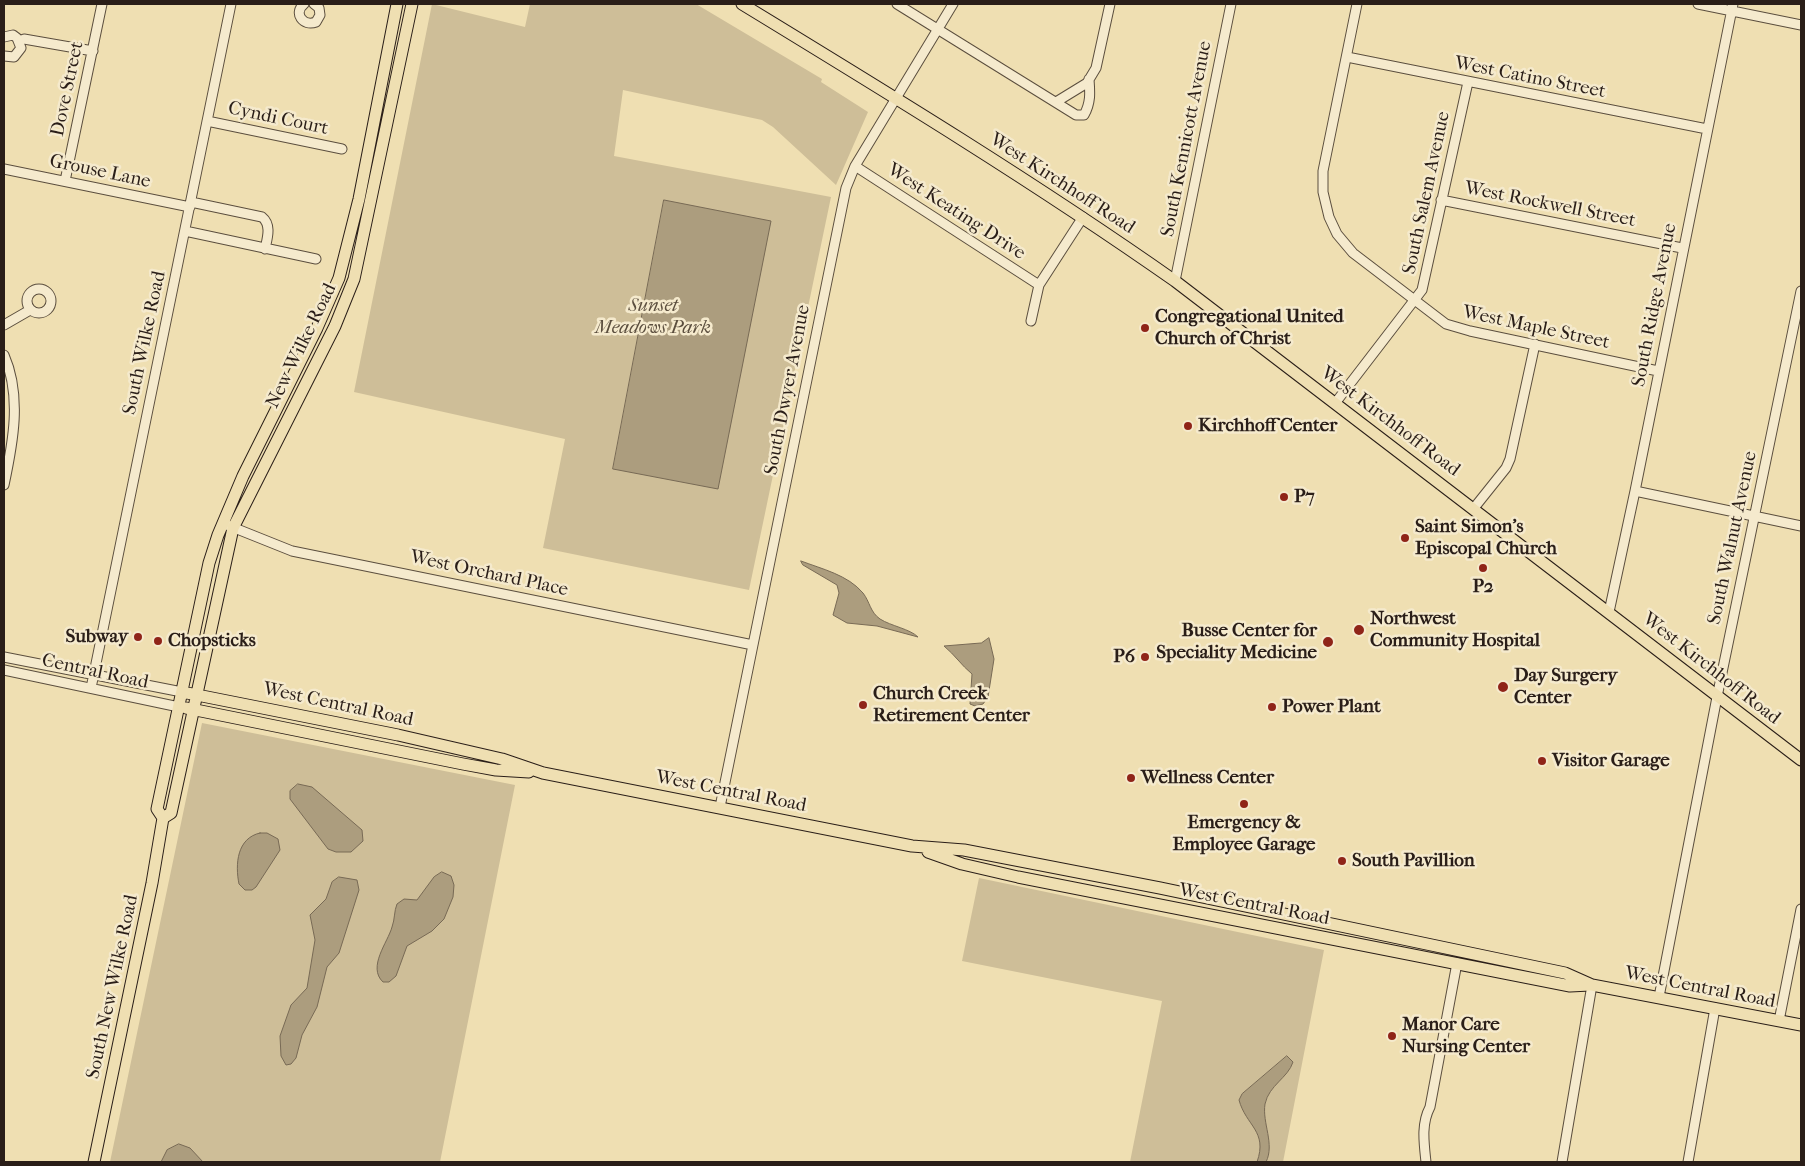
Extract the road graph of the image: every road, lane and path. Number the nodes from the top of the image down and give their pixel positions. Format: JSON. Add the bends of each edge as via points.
{"nodes":[{"id":1,"x":102,"y":4,"type":"edge"},
{"id":2,"x":231,"y":4,"type":"edge"},
{"id":3,"x":304,"y":4,"type":"edge"},
{"id":4,"x":314,"y":4,"type":"edge"},
{"id":5,"x":397,"y":4,"type":"edge"},
{"id":6,"x":412,"y":4,"type":"edge"},
{"id":7,"x":742,"y":4,"type":"edge"},
{"id":8,"x":897,"y":4,"type":"edge"},
{"id":9,"x":953,"y":4,"type":"edge"},
{"id":10,"x":1110,"y":4,"type":"edge"},
{"id":11,"x":1231,"y":4,"type":"edge"},
{"id":12,"x":1357,"y":4,"type":"edge"},
{"id":13,"x":1698,"y":4,"type":"edge"},
{"id":14,"x":1732,"y":7,"type":"edge"},
{"id":15,"x":1801,"y":25,"type":"edge"},
{"id":16,"x":938,"y":30,"type":"junction"},
{"id":17,"x":4,"y":36,"type":"edge"},
{"id":18,"x":20,"y":41,"type":"junction"},
{"id":19,"x":93,"y":51,"type":"junction"},
{"id":20,"x":4,"y":56,"type":"edge"},
{"id":21,"x":1347,"y":57,"type":"junction"},
{"id":22,"x":1089,"y":79,"type":"junction"},
{"id":23,"x":1468,"y":82,"type":"junction"},
{"id":24,"x":896,"y":97,"type":"junction"},
{"id":25,"x":1056,"y":102,"type":"junction"},
{"id":26,"x":207,"y":121,"type":"junction"},
{"id":27,"x":1707,"y":129,"type":"junction"},
{"id":28,"x":342,"y":149,"type":"dead end"},
{"id":29,"x":855,"y":166,"type":"junction"},
{"id":30,"x":4,"y":169,"type":"edge"},
{"id":31,"x":65,"y":181,"type":"junction"},
{"id":32,"x":1441,"y":200,"type":"junction"},
{"id":33,"x":190,"y":204,"type":"junction"},
{"id":34,"x":1083,"y":217,"type":"junction"},
{"id":35,"x":184,"y":231,"type":"junction"},
{"id":36,"x":1682,"y":248,"type":"junction"},
{"id":37,"x":265,"y":249,"type":"junction"},
{"id":38,"x":316,"y":260,"type":"dead end"},
{"id":39,"x":1175,"y":281,"type":"junction"},
{"id":40,"x":1039,"y":285,"type":"junction"},
{"id":41,"x":1801,"y":292,"type":"edge"},
{"id":42,"x":1414,"y":300,"type":"junction"},
{"id":43,"x":30,"y":310,"type":"dead end"},
{"id":44,"x":1031,"y":320,"type":"dead end"},
{"id":45,"x":4,"y":325,"type":"edge"},
{"id":46,"x":1534,"y":344,"type":"junction"},
{"id":47,"x":4,"y":355,"type":"edge"},
{"id":48,"x":1658,"y":371,"type":"junction"},
{"id":49,"x":1336,"y":402,"type":"junction"},
{"id":50,"x":4,"y":485,"type":"edge"},
{"id":51,"x":1635,"y":491,"type":"junction"},
{"id":52,"x":1474,"y":508,"type":"junction"},
{"id":53,"x":1755,"y":516,"type":"junction"},
{"id":54,"x":228,"y":525,"type":"junction"},
{"id":55,"x":1801,"y":526,"type":"edge"},
{"id":56,"x":1609,"y":612,"type":"junction"},
{"id":57,"x":753,"y":645,"type":"junction"},
{"id":58,"x":4,"y":657,"type":"edge"},
{"id":59,"x":4,"y":670,"type":"edge"},
{"id":60,"x":94,"y":674,"type":"junction"},
{"id":61,"x":91,"y":688,"type":"junction"},
{"id":62,"x":182,"y":692,"type":"junction"},
{"id":63,"x":196,"y":694,"type":"junction"},
{"id":64,"x":1717,"y":697,"type":"junction"},
{"id":65,"x":179,"y":707,"type":"junction"},
{"id":66,"x":193,"y":709,"type":"junction"},
{"id":67,"x":1801,"y":760,"type":"edge"},
{"id":68,"x":543,"y":773,"type":"junction"},
{"id":69,"x":720,"y":807,"type":"junction"},
{"id":70,"x":163,"y":818,"type":"junction"},
{"id":71,"x":912,"y":846,"type":"junction"},
{"id":72,"x":1801,"y":909,"type":"edge"},
{"id":73,"x":1457,"y":964,"type":"junction"},
{"id":74,"x":1592,"y":985,"type":"junction"},
{"id":75,"x":1658,"y":998,"type":"junction"},
{"id":76,"x":1715,"y":1008,"type":"junction"},
{"id":77,"x":1779,"y":1021,"type":"junction"},
{"id":78,"x":1801,"y":1025,"type":"edge"},
{"id":79,"x":94,"y":1162,"type":"edge"},
{"id":80,"x":1426,"y":1162,"type":"edge"},
{"id":81,"x":1562,"y":1162,"type":"edge"},
{"id":82,"x":1688,"y":1162,"type":"edge"}],
"edges":[{"from":1,"to":19,"type":"street","name":"Dove Street"},
{"from":2,"to":26,"type":"street","name":"South Wilke Road"},
{"from":3,"to":4,"type":"street","via":[[299,9],[299,16],[309,24],[316,22],[320,15]]},
{"from":5,"to":54,"type":"main road","name":"New Wilke Road","via":[[359,199],[339,278],[243,476]]},
{"from":6,"to":54,"type":"main road","name":"New Wilke Road","via":[[354,278],[335,326]]},
{"from":7,"to":24,"type":"main road","name":"West Kirchhoff Road"},
{"from":8,"to":16,"type":"street"},
{"from":9,"to":16,"type":"street","name":"South Dwyer Avenue"},
{"from":10,"to":22,"type":"street","via":[[1096,68]]},
{"from":11,"to":39,"type":"street","name":"South Kennicott Avenue"},
{"from":12,"to":21,"type":"street","name":"West Maple Street"},
{"from":13,"to":14,"type":"street"},
{"from":14,"to":15,"type":"street"},
{"from":14,"to":27,"type":"street","name":"South Ridge Avenue"},
{"from":16,"to":24,"type":"street","name":"South Dwyer Avenue"},
{"from":16,"to":25,"type":"street"},
{"from":17,"to":18,"type":"street","via":[[12,35]]},
{"from":18,"to":19,"type":"street","via":[[24,38]]},
{"from":18,"to":20,"type":"street","via":[[19,54],[10,58]]},
{"from":19,"to":31,"type":"street","name":"Dove Street"},
{"from":21,"to":23,"type":"street","name":"West Catino Street"},
{"from":21,"to":42,"type":"street","name":"West Maple Street","via":[[1323,171],[1323,192],[1329,217],[1352,253]]},
{"from":22,"to":25,"type":"street"},
{"from":22,"to":25,"type":"street","via":[[1091,97],[1084,115],[1076,115]]},
{"from":23,"to":27,"type":"street","name":"West Catino Street"},
{"from":23,"to":32,"type":"street","name":"South Salem Avenue"},
{"from":24,"to":29,"type":"street","name":"South Dwyer Avenue"},
{"from":24,"to":34,"type":"main road","name":"West Kirchhoff Road"},
{"from":26,"to":28,"type":"street","name":"Cyndi Court"},
{"from":26,"to":33,"type":"street","name":"South Wilke Road"},
{"from":27,"to":36,"type":"street","name":"South Ridge Avenue"},
{"from":29,"to":40,"type":"street","name":"West Keating Drive"},
{"from":29,"to":57,"type":"street","name":"South Dwyer Avenue","via":[[846,188]]},
{"from":30,"to":31,"type":"street","name":"Grouse Lane"},
{"from":31,"to":33,"type":"street","name":"Grouse Lane"},
{"from":32,"to":36,"type":"street","name":"West Rockwell Street"},
{"from":32,"to":42,"type":"street","name":"South Salem Avenue","via":[[1425,282]]},
{"from":33,"to":35,"type":"street","name":"South Wilke Road"},
{"from":33,"to":37,"type":"street","name":"Grouse Lane","via":[[266,219]]},
{"from":34,"to":39,"type":"main road","name":"West Kirchhoff Road"},
{"from":34,"to":40,"type":"street"},
{"from":35,"to":37,"type":"street"},
{"from":35,"to":60,"type":"street","name":"South Wilke Road"},
{"from":36,"to":48,"type":"street","name":"South Ridge Avenue"},
{"from":37,"to":38,"type":"street"},
{"from":39,"to":49,"type":"main road","name":"West Kirchhoff Road"},
{"from":40,"to":44,"type":"street"},
{"from":41,"to":53,"type":"street","name":"South Walnut Avenue"},
{"from":42,"to":46,"type":"street","name":"West Maple Street","via":[[1453,327]]},
{"from":42,"to":49,"type":"street","name":"South Salem Avenue"},
{"from":43,"to":45,"type":"street"},
{"from":46,"to":48,"type":"street","name":"West Maple Street"},
{"from":46,"to":52,"type":"street","via":[[1510,460]]},
{"from":47,"to":50,"type":"street","via":[[14,390],[10,456]]},
{"from":48,"to":51,"type":"street","name":"South Ridge Avenue"},
{"from":49,"to":52,"type":"main road","name":"West Kirchhoff Road"},
{"from":51,"to":53,"type":"street"},
{"from":51,"to":56,"type":"street","name":"South Ridge Avenue"},
{"from":52,"to":56,"type":"main road","name":"West Kirchhoff Road"},
{"from":53,"to":55,"type":"street"},
{"from":53,"to":64,"type":"street","name":"South Walnut Avenue"},
{"from":54,"to":57,"type":"street","name":"West Orchard Place","via":[[292,551]]},
{"from":54,"to":62,"type":"main road","name":"New Wilke Road","via":[[209,563]]},
{"from":54,"to":63,"type":"main road","name":"New Wilke Road"},
{"from":56,"to":64,"type":"main road","name":"West Kirchhoff Road"},
{"from":57,"to":69,"type":"street","name":"South Dwyer Avenue"},
{"from":58,"to":60,"type":"street","name":"Central Road"},
{"from":59,"to":61,"type":"street","name":"Central Road"},
{"from":60,"to":61,"type":"street","name":"South Wilke Road"},
{"from":60,"to":62,"type":"street","name":"Central Road"},
{"from":61,"to":65,"type":"street","name":"Central Road"},
{"from":62,"to":63,"type":"main road","name":"West Central Road"},
{"from":62,"to":65,"type":"main road","name":"South New Wilke Road"},
{"from":63,"to":66,"type":"main road","name":"South New Wilke Road"},
{"from":63,"to":68,"type":"main road","name":"West Central Road","via":[[398,735],[502,759]]},
{"from":64,"to":67,"type":"main road","name":"West Kirchhoff Road"},
{"from":64,"to":75,"type":"street","name":"South Walnut Avenue"},
{"from":65,"to":66,"type":"main road","name":"West Central Road"},
{"from":65,"to":70,"type":"main road","name":"South New Wilke Road","via":[[157,810]]},
{"from":66,"to":68,"type":"main road","name":"West Central Road","via":[[488,768]]},
{"from":66,"to":70,"type":"main road","name":"South New Wilke Road","via":[[171,813]]},
{"from":68,"to":69,"type":"main road","name":"West Central Road"},
{"from":69,"to":71,"type":"main road","name":"West Central Road"},
{"from":70,"to":79,"type":"main road","name":"South New Wilke Road"},
{"from":71,"to":73,"type":"main road","name":"West Central Road","via":[[962,864],[1018,877]]},
{"from":71,"to":74,"type":"main road","name":"West Central Road","via":[[964,850],[1255,907],[1565,973]]},
{"from":72,"to":77,"type":"street"},
{"from":73,"to":74,"type":"main road","name":"West Central Road","via":[[1570,986]]},
{"from":73,"to":80,"type":"street","via":[[1430,1107],[1425,1118]]},
{"from":74,"to":75,"type":"main road","name":"West Central Road"},
{"from":74,"to":81,"type":"street"},
{"from":75,"to":76,"type":"main road","name":"West Central Road"},
{"from":76,"to":77,"type":"main road","name":"West Central Road"},
{"from":76,"to":82,"type":"street"},
{"from":77,"to":78,"type":"main road","name":"West Central Road"}]}
